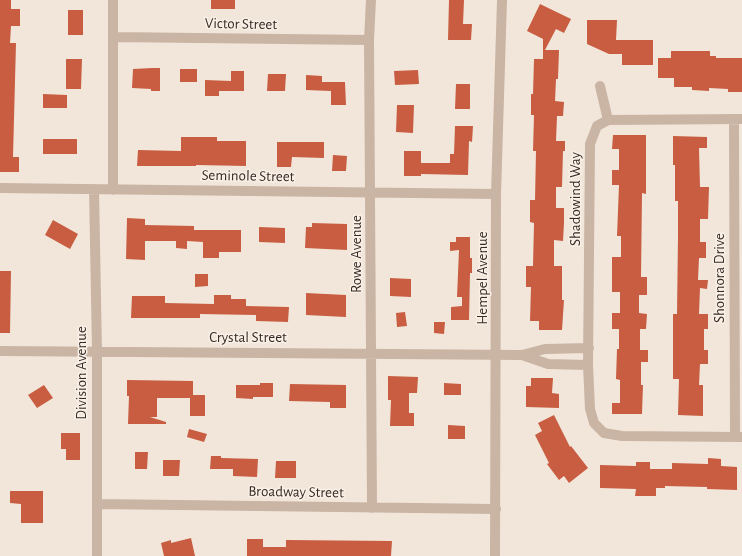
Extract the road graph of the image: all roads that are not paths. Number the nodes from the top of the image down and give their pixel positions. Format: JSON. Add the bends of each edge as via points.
{"nodes":[{"id":1,"x":113,"y":0,"type":"edge"},
{"id":2,"x":371,"y":0,"type":"edge"},
{"id":3,"x":502,"y":0,"type":"edge"},
{"id":4,"x":113,"y":37,"type":"junction"},
{"id":5,"x":370,"y":40,"type":"junction"},
{"id":6,"x":600,"y":86,"type":"dead end"},
{"id":7,"x":738,"y":119,"type":"edge"},
{"id":8,"x":608,"y":120,"type":"junction"},
{"id":9,"x":0,"y":188,"type":"edge"},
{"id":10,"x":94,"y":189,"type":"junction"},
{"id":11,"x":113,"y":190,"type":"junction"},
{"id":12,"x":371,"y":193,"type":"junction"},
{"id":13,"x":496,"y":194,"type":"junction"},
{"id":14,"x":589,"y":348,"type":"junction"},
{"id":15,"x":0,"y":351,"type":"edge"},
{"id":16,"x":97,"y":352,"type":"junction"},
{"id":17,"x":371,"y":353,"type":"junction"},
{"id":18,"x":497,"y":354,"type":"junction"},
{"id":19,"x":522,"y":355,"type":"junction"},
{"id":20,"x":588,"y":365,"type":"junction"},
{"id":21,"x":738,"y":437,"type":"edge"},
{"id":22,"x":97,"y":504,"type":"junction"},
{"id":23,"x":372,"y":508,"type":"junction"},
{"id":24,"x":496,"y":509,"type":"junction"},
{"id":25,"x":97,"y":556,"type":"edge"},
{"id":26,"x":495,"y":556,"type":"edge"}],
"edges":[{"from":1,"to":4,"type":"street"},
{"from":2,"to":5,"type":"street","name":"Rowe Avenue"},
{"from":3,"to":13,"type":"street","name":"Hempel Avenue"},
{"from":4,"to":5,"type":"street","name":"Victor Street"},
{"from":4,"to":11,"type":"street"},
{"from":5,"to":12,"type":"street","name":"Rowe Avenue"},
{"from":6,"to":8,"type":"street"},
{"from":7,"to":8,"type":"street"},
{"from":7,"to":21,"type":"street","name":"Shonnora Drive"},
{"from":8,"to":14,"type":"street","name":"Shadowind Way","via":[[597,126],[590,144]]},
{"from":9,"to":10,"type":"street","name":"Seminole Street"},
{"from":10,"to":11,"type":"street","name":"Seminole Street"},
{"from":10,"to":16,"type":"street","name":"Division Avenue"},
{"from":11,"to":12,"type":"street","name":"Seminole Street"},
{"from":12,"to":13,"type":"street","name":"Seminole Street"},
{"from":12,"to":17,"type":"street","name":"Rowe Avenue"},
{"from":13,"to":18,"type":"street","name":"Hempel Avenue"},
{"from":14,"to":19,"type":"street","via":[[545,349]]},
{"from":14,"to":20,"type":"street","name":"Shadowind Way"},
{"from":15,"to":16,"type":"street","name":"Crystal Street"},
{"from":16,"to":17,"type":"street","name":"Crystal Street"},
{"from":16,"to":22,"type":"street","name":"Division Avenue"},
{"from":17,"to":18,"type":"street","name":"Crystal Street"},
{"from":17,"to":23,"type":"street","name":"Rowe Avenue"},
{"from":18,"to":19,"type":"street"},
{"from":18,"to":24,"type":"street","name":"Hempel Avenue"},
{"from":19,"to":20,"type":"street","via":[[548,364]]},
{"from":20,"to":21,"type":"street","name":"Shadowind Way","via":[[590,409],[594,423],[604,433],[622,436]]},
{"from":22,"to":23,"type":"street","name":"Broadway Street"},
{"from":22,"to":25,"type":"street","name":"Division Avenue"},
{"from":23,"to":24,"type":"street","name":"Broadway Street"},
{"from":24,"to":26,"type":"street","name":"Hempel Avenue"}]}
